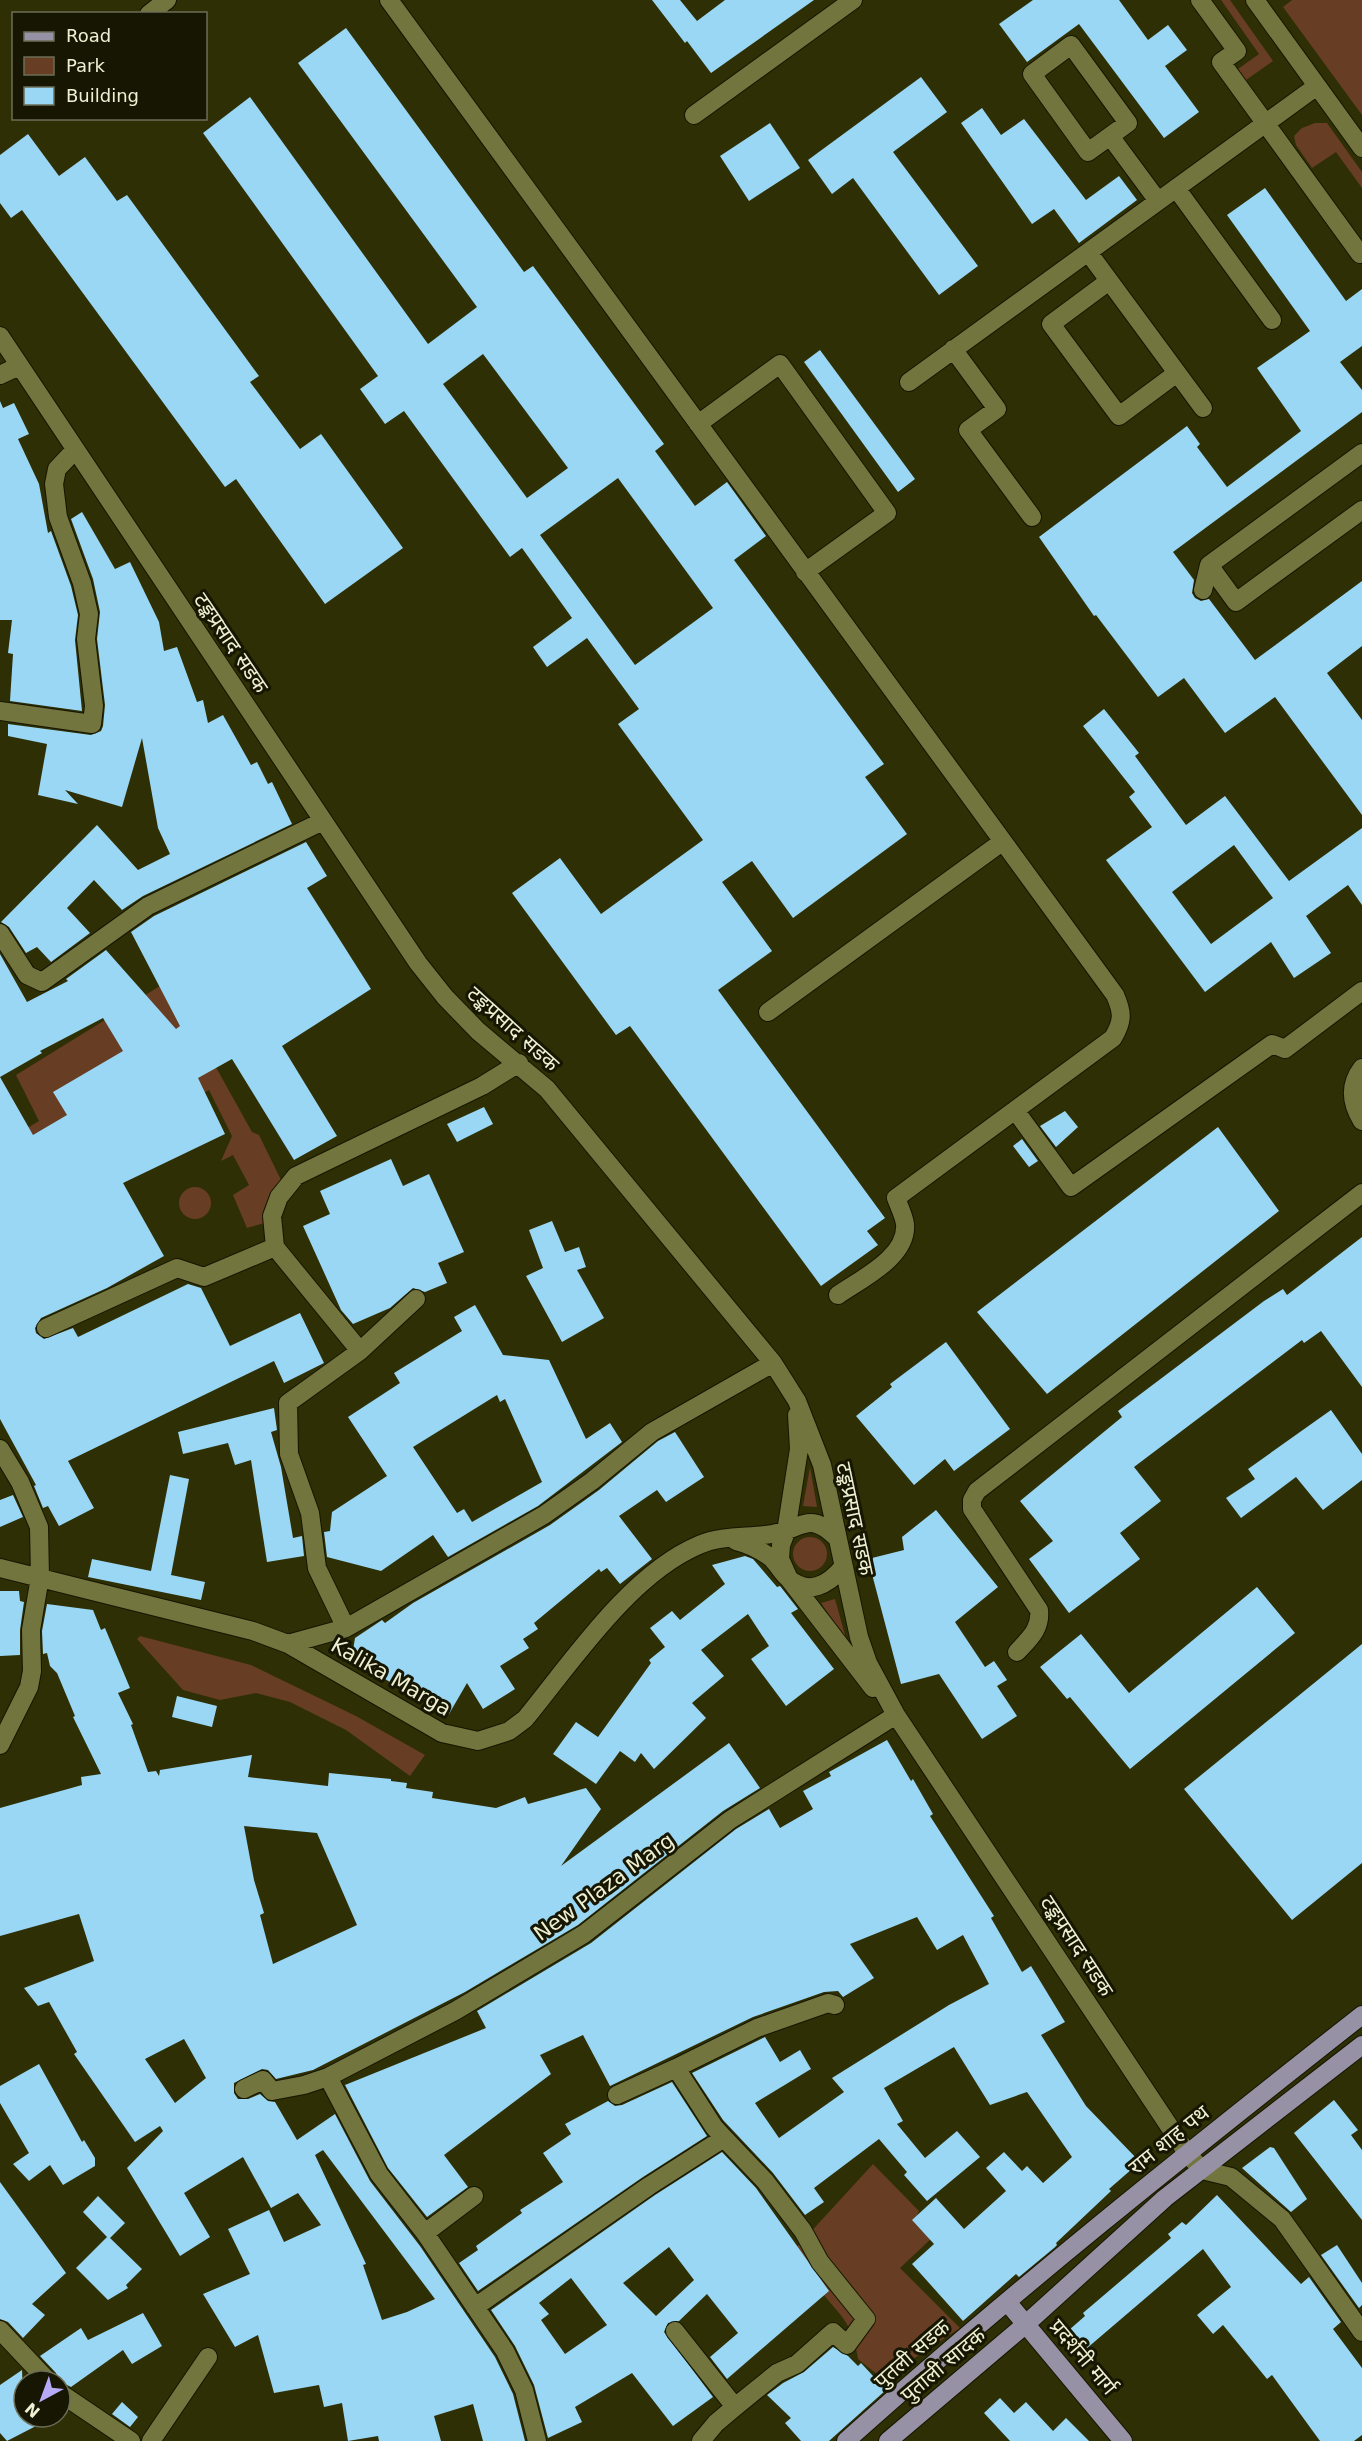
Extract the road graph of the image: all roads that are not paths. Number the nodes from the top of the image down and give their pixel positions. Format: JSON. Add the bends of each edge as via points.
{"nodes":[{"id":1,"x":167,"y":0,"type":"edge"},
{"id":2,"x":389,"y":0,"type":"edge"},
{"id":3,"x":853,"y":0,"type":"edge"},
{"id":4,"x":1200,"y":0,"type":"edge"},
{"id":5,"x":1254,"y":0,"type":"edge"},
{"id":6,"x":152,"y":12,"type":"edge"},
{"id":7,"x":1317,"y":86,"type":"junction"},
{"id":8,"x":694,"y":115,"type":"dead end"},
{"id":9,"x":1265,"y":124,"type":"junction"},
{"id":10,"x":1110,"y":136,"type":"junction"},
{"id":11,"x":1362,"y":148,"type":"edge"},
{"id":12,"x":1176,"y":188,"type":"junction"},
{"id":13,"x":1158,"y":201,"type":"junction"},
{"id":14,"x":1088,"y":252,"type":"junction"},
{"id":15,"x":1360,"y":254,"type":"dead end"},
{"id":16,"x":1110,"y":281,"type":"junction"},
{"id":17,"x":1272,"y":320,"type":"dead end"},
{"id":18,"x":0,"y":336,"type":"edge"},
{"id":19,"x":953,"y":349,"type":"junction"},
{"id":20,"x":19,"y":366,"type":"junction"},
{"id":21,"x":1177,"y":373,"type":"junction"},
{"id":22,"x":0,"y":375,"type":"edge"},
{"id":23,"x":909,"y":382,"type":"dead end"},
{"id":24,"x":1203,"y":408,"type":"dead end"},
{"id":25,"x":698,"y":424,"type":"junction"},
{"id":26,"x":75,"y":451,"type":"junction"},
{"id":27,"x":1362,"y":453,"type":"edge"},
{"id":28,"x":1362,"y":510,"type":"edge"},
{"id":29,"x":1032,"y":517,"type":"dead end"},
{"id":30,"x":1209,"y":565,"type":"junction"},
{"id":31,"x":805,"y":572,"type":"junction"},
{"id":32,"x":1203,"y":591,"type":"dead end"},
{"id":33,"x":0,"y":711,"type":"edge"},
{"id":34,"x":323,"y":821,"type":"junction"},
{"id":35,"x":1002,"y":842,"type":"junction"},
{"id":36,"x":0,"y":933,"type":"edge"},
{"id":37,"x":1362,"y":992,"type":"edge"},
{"id":38,"x":768,"y":1012,"type":"dead end"},
{"id":39,"x":519,"y":1063,"type":"junction"},
{"id":40,"x":1362,"y":1068,"type":"edge"},
{"id":41,"x":1015,"y":1110,"type":"junction"},
{"id":42,"x":1362,"y":1121,"type":"edge"},
{"id":43,"x":1362,"y":1193,"type":"edge"},
{"id":44,"x":275,"y":1247,"type":"junction"},
{"id":45,"x":838,"y":1296,"type":"dead end"},
{"id":46,"x":416,"y":1299,"type":"dead end"},
{"id":47,"x":46,"y":1328,"type":"dead end"},
{"id":48,"x":360,"y":1351,"type":"junction"},
{"id":49,"x":773,"y":1364,"type":"junction"},
{"id":50,"x":796,"y":1401,"type":"junction"},
{"id":51,"x":0,"y":1449,"type":"edge"},
{"id":52,"x":786,"y":1532,"type":"junction"},
{"id":53,"x":729,"y":1538,"type":"junction"},
{"id":54,"x":837,"y":1538,"type":"junction"},
{"id":55,"x":843,"y":1567,"type":"junction"},
{"id":56,"x":0,"y":1568,"type":"edge"},
{"id":57,"x":40,"y":1576,"type":"junction"},
{"id":58,"x":789,"y":1579,"type":"junction"},
{"id":59,"x":346,"y":1628,"type":"junction"},
{"id":60,"x":288,"y":1644,"type":"junction"},
{"id":61,"x":1017,"y":1652,"type":"dead end"},
{"id":62,"x":896,"y":1716,"type":"junction"},
{"id":63,"x":0,"y":1745,"type":"edge"},
{"id":64,"x":836,"y":2005,"type":"dead end"},
{"id":65,"x":1362,"y":2015,"type":"edge"},
{"id":66,"x":1362,"y":2045,"type":"edge"},
{"id":67,"x":676,"y":2068,"type":"junction"},
{"id":68,"x":328,"y":2077,"type":"junction"},
{"id":69,"x":244,"y":2089,"type":"dead end"},
{"id":70,"x":617,"y":2095,"type":"dead end"},
{"id":71,"x":724,"y":2138,"type":"junction"},
{"id":72,"x":1187,"y":2153,"type":"junction"},
{"id":73,"x":1202,"y":2170,"type":"junction"},
{"id":74,"x":474,"y":2196,"type":"dead end"},
{"id":75,"x":425,"y":2233,"type":"junction"},
{"id":76,"x":1066,"y":2242,"type":"dead end"},
{"id":77,"x":1008,"y":2302,"type":"junction"},
{"id":78,"x":475,"y":2307,"type":"junction"},
{"id":79,"x":1026,"y":2324,"type":"junction"},
{"id":80,"x":0,"y":2331,"type":"edge"},
{"id":81,"x":675,"y":2331,"type":"dead end"},
{"id":82,"x":1362,"y":2332,"type":"edge"},
{"id":83,"x":208,"y":2357,"type":"dead end"},
{"id":84,"x":36,"y":2369,"type":"edge"},
{"id":85,"x":72,"y":2401,"type":"edge"},
{"id":86,"x":735,"y":2407,"type":"junction"},
{"id":87,"x":131,"y":2441,"type":"edge"},
{"id":88,"x":151,"y":2441,"type":"edge"},
{"id":89,"x":537,"y":2441,"type":"edge"},
{"id":90,"x":701,"y":2441,"type":"edge"},
{"id":91,"x":846,"y":2441,"type":"edge"},
{"id":92,"x":888,"y":2441,"type":"edge"},
{"id":93,"x":1123,"y":2441,"type":"edge"}],
"edges":[{"from":1,"to":6,"type":"street"},
{"from":2,"to":25,"type":"street"},
{"from":3,"to":8,"type":"street"},
{"from":4,"to":9,"type":"street","via":[[1237,51],[1221,62]]},
{"from":5,"to":7,"type":"street"},
{"from":7,"to":9,"type":"street"},
{"from":7,"to":11,"type":"street"},
{"from":9,"to":12,"type":"street"},
{"from":9,"to":15,"type":"street"},
{"from":10,"to":10,"type":"street","via":[[1128,123],[1071,45],[1032,74],[1088,152]]},
{"from":10,"to":13,"type":"street"},
{"from":12,"to":13,"type":"street"},
{"from":12,"to":17,"type":"street"},
{"from":13,"to":14,"type":"street"},
{"from":14,"to":16,"type":"street"},
{"from":14,"to":19,"type":"street"},
{"from":16,"to":21,"type":"street"},
{"from":16,"to":21,"type":"street","via":[[1051,324],[1119,416]]},
{"from":18,"to":20,"type":"street","name":"टङ्कप्रसाद सडक"},
{"from":19,"to":23,"type":"street"},
{"from":19,"to":29,"type":"street","via":[[997,409],[968,430]]},
{"from":20,"to":22,"type":"street"},
{"from":20,"to":26,"type":"street","name":"टङ्कप्रसाद सडक"},
{"from":21,"to":24,"type":"street"},
{"from":25,"to":31,"type":"street"},
{"from":25,"to":31,"type":"street","via":[[780,364],[887,513]]},
{"from":26,"to":33,"type":"street","via":[[57,469],[54,484],[58,517],[82,583],[88,614],[92,724]]},
{"from":26,"to":34,"type":"street","name":"टङ्कप्रसाद सडक"},
{"from":27,"to":30,"type":"street"},
{"from":28,"to":30,"type":"street","via":[[1236,602]]},
{"from":30,"to":32,"type":"street"},
{"from":31,"to":35,"type":"street"},
{"from":34,"to":36,"type":"street","via":[[148,906],[42,982],[27,975]]},
{"from":34,"to":39,"type":"street","name":"टङ्कप्रसाद सडक","via":[[445,997],[478,1031]]},
{"from":35,"to":38,"type":"street"},
{"from":35,"to":41,"type":"street","via":[[1115,995],[1123,1012],[1113,1038]]},
{"from":37,"to":41,"type":"street","via":[[1285,1049],[1272,1044],[1071,1187]]},
{"from":39,"to":44,"type":"street","via":[[482,1086],[296,1176],[279,1197],[272,1216]]},
{"from":39,"to":49,"type":"street","name":"टङ्कप्रसाद सडक","via":[[582,1129]]},
{"from":40,"to":42,"type":"street","via":[[1352,1091]]},
{"from":41,"to":45,"type":"street","via":[[896,1198],[905,1223],[904,1239],[896,1253]]},
{"from":43,"to":61,"type":"street","via":[[977,1491],[972,1509],[1039,1610],[1040,1622],[1035,1632]]},
{"from":44,"to":47,"type":"street","via":[[204,1276],[177,1268]]},
{"from":44,"to":48,"type":"street"},
{"from":46,"to":48,"type":"street"},
{"from":48,"to":59,"type":"street","via":[[288,1403],[289,1454],[310,1514],[317,1568]]},
{"from":49,"to":50,"type":"street","name":"टङ्कप्रसाद सडक"},
{"from":49,"to":59,"type":"street","via":[[652,1432],[544,1515]]},
{"from":50,"to":52,"type":"street","name":"टङ्कप्रसाद सडक","via":[[799,1449]]},
{"from":50,"to":54,"type":"street","name":"टङ्कप्रसाद सडक","via":[[829,1488]]},
{"from":51,"to":57,"type":"street","via":[[20,1482],[39,1527]]},
{"from":52,"to":53,"type":"street","name":"Kalika Marga"},
{"from":52,"to":54,"type":"street","via":[[809,1522],[825,1525]]},
{"from":52,"to":58,"type":"street","name":"टङ्कप्रसाद सडक","via":[[780,1559]]},
{"from":53,"to":58,"type":"street","via":[[752,1545],[771,1558]]},
{"from":53,"to":60,"type":"street","name":"Kalika Marga","via":[[700,1544],[663,1566],[626,1597],[525,1719],[494,1738],[478,1741],[442,1733]]},
{"from":54,"to":55,"type":"street","name":"टङ्कप्रसाद सडक"},
{"from":55,"to":58,"type":"street","via":[[819,1587],[806,1588]]},
{"from":55,"to":62,"type":"street","name":"टङ्कप्रसाद सडक","via":[[868,1663]]},
{"from":56,"to":57,"type":"street","name":"Kalika Marga"},
{"from":57,"to":60,"type":"street","name":"Kalika Marga","via":[[253,1631]]},
{"from":57,"to":63,"type":"street","via":[[31,1630],[29,1688]]},
{"from":58,"to":62,"type":"street","name":"टङ्कप्रसाद सडक"},
{"from":59,"to":60,"type":"street"},
{"from":62,"to":68,"type":"street","name":"New Plaza Marg","via":[[730,1820],[584,1934],[454,2011]]},
{"from":62,"to":72,"type":"street","name":"टङ्कप्रसाद सडक"},
{"from":64,"to":67,"type":"street","via":[[828,2003],[757,2028]]},
{"from":65,"to":72,"type":"main road","name":"राम शाह पथ"},
{"from":66,"to":73,"type":"main road","name":"राम शाह पथ"},
{"from":67,"to":70,"type":"street"},
{"from":67,"to":71,"type":"street"},
{"from":68,"to":69,"type":"street","name":"New Plaza Marg","via":[[272,2091],[263,2080]]},
{"from":68,"to":75,"type":"street","via":[[379,2174]]},
{"from":71,"to":78,"type":"street"},
{"from":71,"to":86,"type":"street","via":[[765,2181],[803,2230],[820,2262],[866,2319],[847,2345],[833,2332],[797,2364],[777,2373]]},
{"from":72,"to":73,"type":"street","name":"टङ्कप्रसाद सडक"},
{"from":72,"to":77,"type":"main road","name":"राम शाह पथ"},
{"from":73,"to":79,"type":"main road","name":"राम शाह पथ"},
{"from":73,"to":82,"type":"street","via":[[1231,2177],[1282,2219]]},
{"from":74,"to":75,"type":"street"},
{"from":75,"to":78,"type":"street"},
{"from":76,"to":77,"type":"street","via":[[1004,2298]]},
{"from":77,"to":79,"type":"main road","name":"प्रदर्शनी मार्ग"},
{"from":77,"to":91,"type":"main road","name":"पुतली सडक"},
{"from":78,"to":89,"type":"street","via":[[505,2351],[524,2390]]},
{"from":79,"to":92,"type":"main road","name":"पुताली सादक"},
{"from":79,"to":93,"type":"main road","name":"प्रदर्शनी मार्ग"},
{"from":80,"to":84,"type":"street"},
{"from":81,"to":86,"type":"street"},
{"from":83,"to":88,"type":"street"},
{"from":85,"to":87,"type":"street"},
{"from":86,"to":90,"type":"street"}]}
